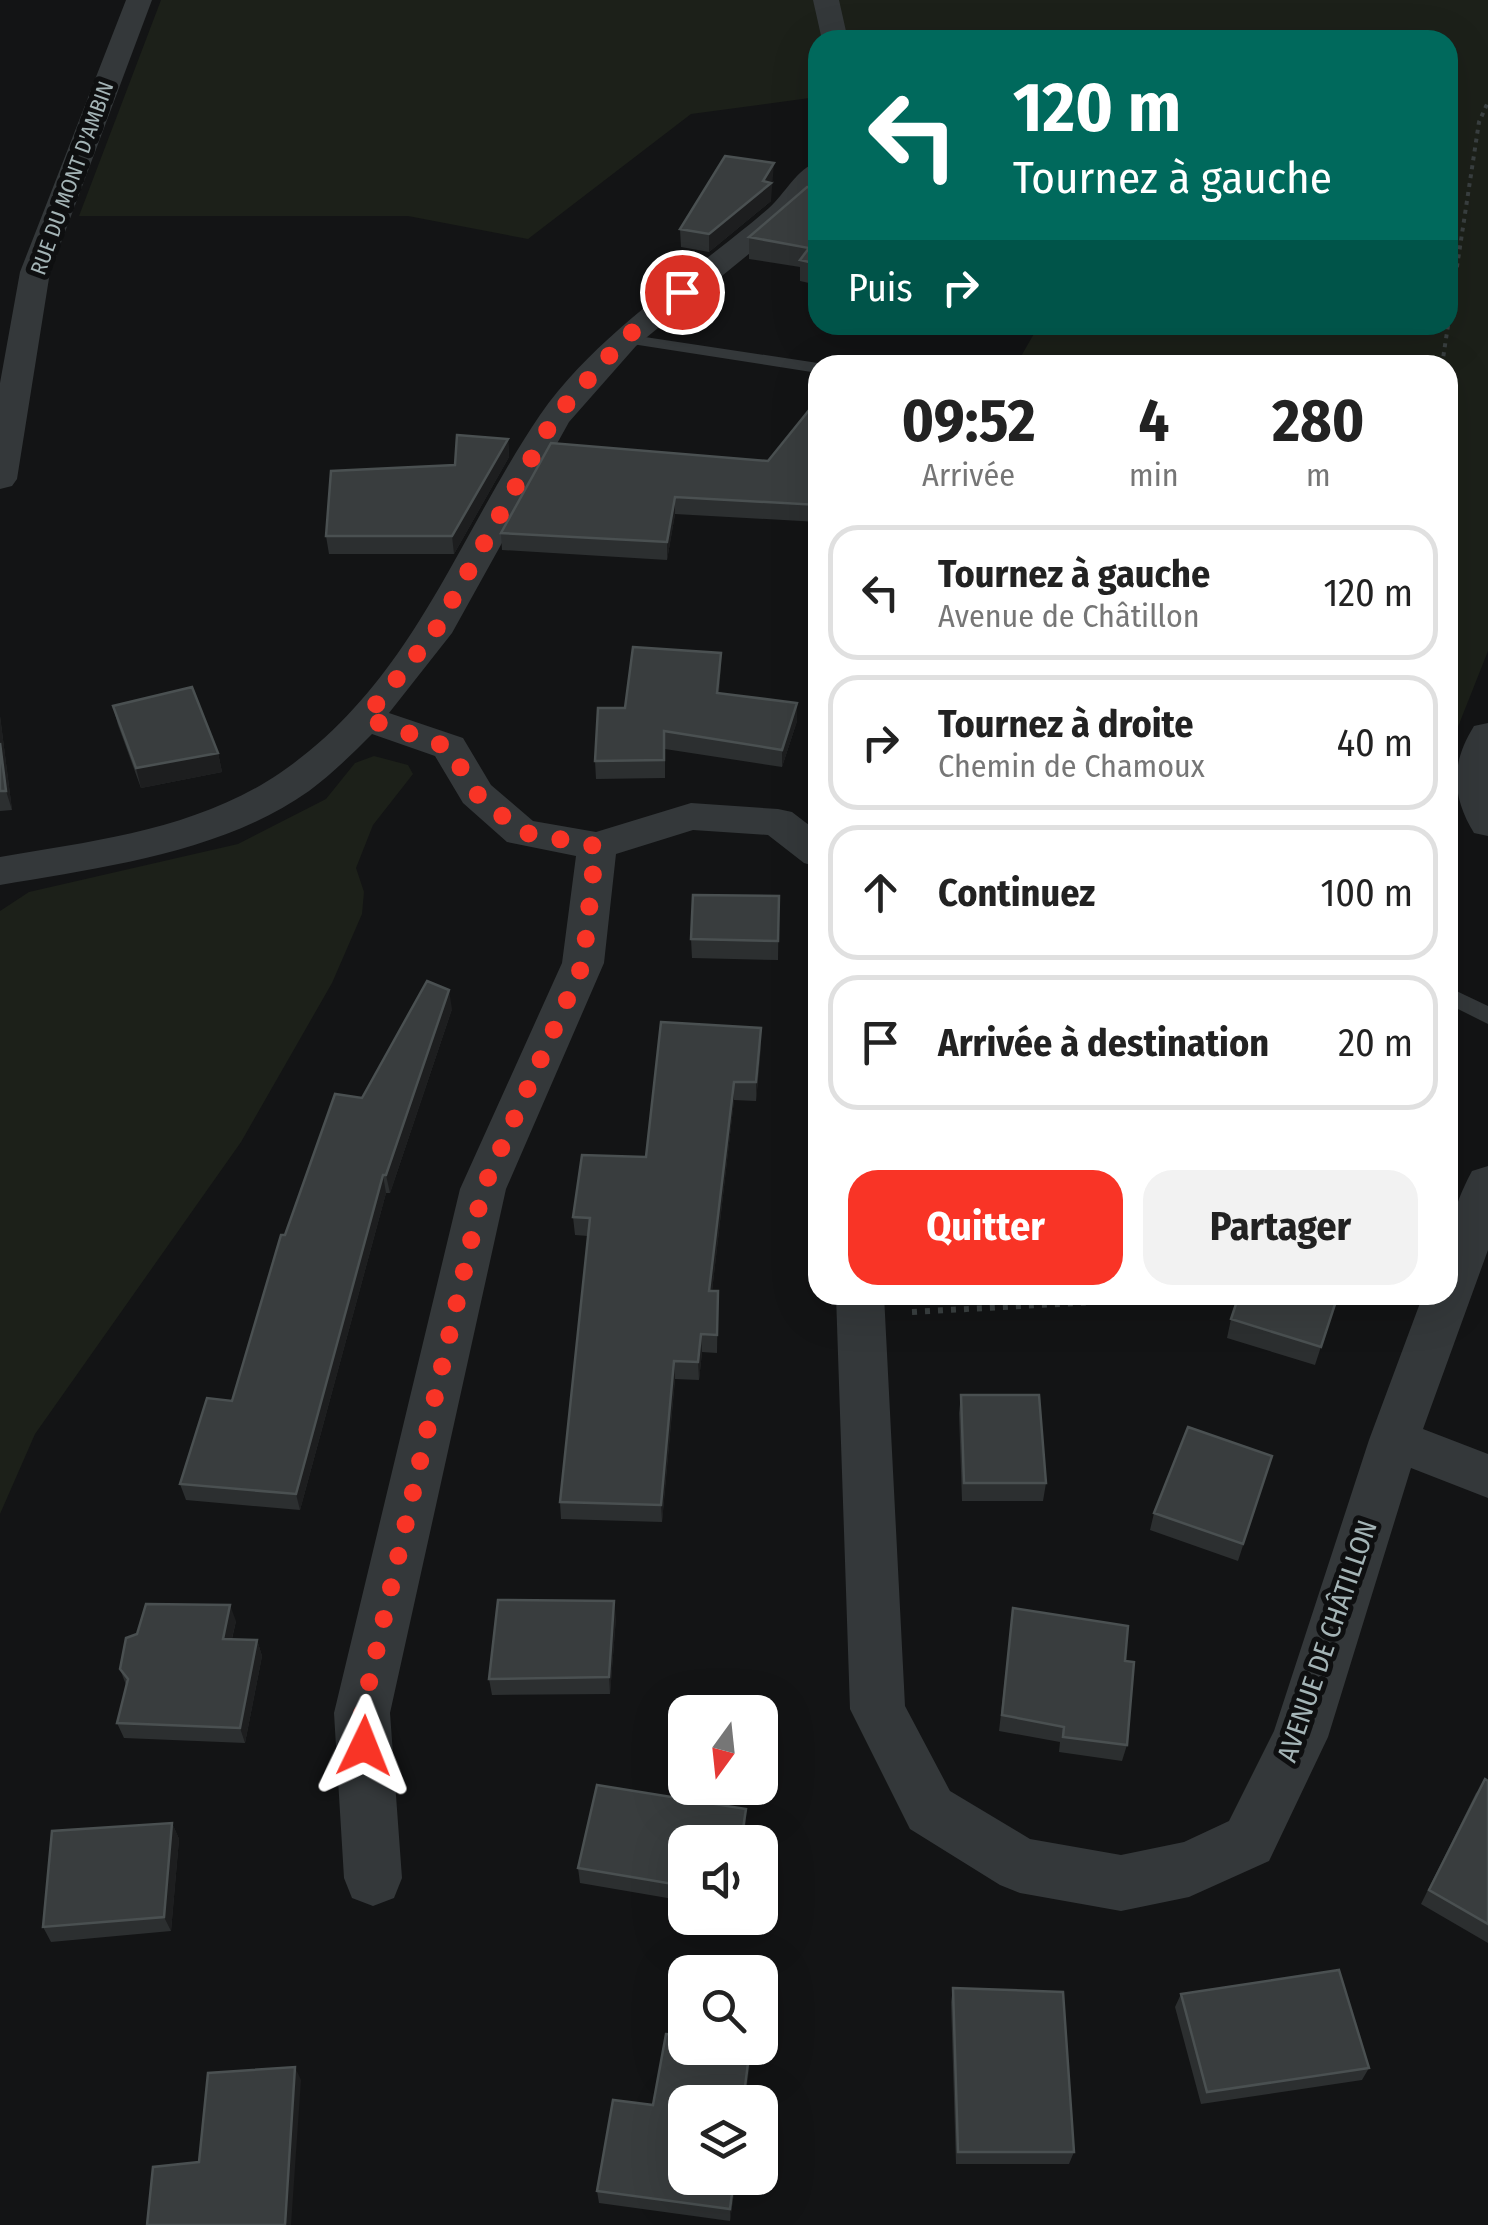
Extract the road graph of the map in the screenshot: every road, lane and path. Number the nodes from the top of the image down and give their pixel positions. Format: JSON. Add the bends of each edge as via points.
{"nodes":[{"id":1,"x":139,"y":0,"type":"edge"},
{"id":2,"x":826,"y":0,"type":"edge"},
{"id":3,"x":833,"y":30,"type":"edge"},
{"id":4,"x":1488,"y":102,"type":"edge"},
{"id":5,"x":808,"y":183,"type":"edge"},
{"id":6,"x":1458,"y":260,"type":"edge"},
{"id":7,"x":625,"y":338,"type":"junction"},
{"id":8,"x":808,"y":366,"type":"edge"},
{"id":9,"x":0,"y":479,"type":"edge"},
{"id":10,"x":365,"y":718,"type":"junction"},
{"id":11,"x":1488,"y":735,"type":"edge"},
{"id":12,"x":1488,"y":823,"type":"edge"},
{"id":13,"x":808,"y":845,"type":"edge"},
{"id":14,"x":596,"y":846,"type":"junction"},
{"id":15,"x":0,"y":871,"type":"edge"},
{"id":16,"x":1458,"y":1000,"type":"edge"},
{"id":17,"x":1488,"y":1016,"type":"edge"},
{"id":18,"x":1488,"y":1184,"type":"edge"},
{"id":19,"x":1458,"y":1265,"type":"edge"},
{"id":20,"x":860,"y":1305,"type":"edge"},
{"id":21,"x":1443,"y":1305,"type":"edge"},
{"id":22,"x":1394,"y":1440,"type":"junction"},
{"id":23,"x":1488,"y":1476,"type":"edge"},
{"id":24,"x":372,"y":1878,"type":"dead end"}],
"edges":[{"from":1,"to":9,"type":"street","name":"RUE DU MONT D'AMBIN","via":[[34,272]]},
{"from":2,"to":3,"type":"street"},
{"from":4,"to":6,"type":"path","via":[[1479,122]]},
{"from":5,"to":7,"type":"street","via":[[783,212]]},
{"from":7,"to":8,"type":"lane"},
{"from":7,"to":10,"type":"street","via":[[554,418],[434,633]]},
{"from":10,"to":14,"type":"street","via":[[448,747],[477,794],[521,832]]},
{"from":10,"to":15,"type":"street","via":[[293,783],[240,812],[188,832]]},
{"from":11,"to":12,"type":"street","via":[[1473,768],[1474,800]]},
{"from":13,"to":14,"type":"street","via":[[778,822],[690,816]]},
{"from":14,"to":24,"type":"street","via":[[583,964],[483,1189],[362,1713]]},
{"from":16,"to":17,"type":"lane"},
{"from":18,"to":19,"type":"street","name":"AVENUE DE CHÂTILLON"},
{"from":20,"to":22,"type":"street","name":"AVENUE DE CHÂTILLON","via":[[878,1709],[930,1810],[1020,1865],[1120,1883],[1189,1869],[1248,1841],[1300,1737]]},
{"from":21,"to":22,"type":"street","name":"AVENUE DE CHÂTILLON"},
{"from":22,"to":23,"type":"street"}]}
